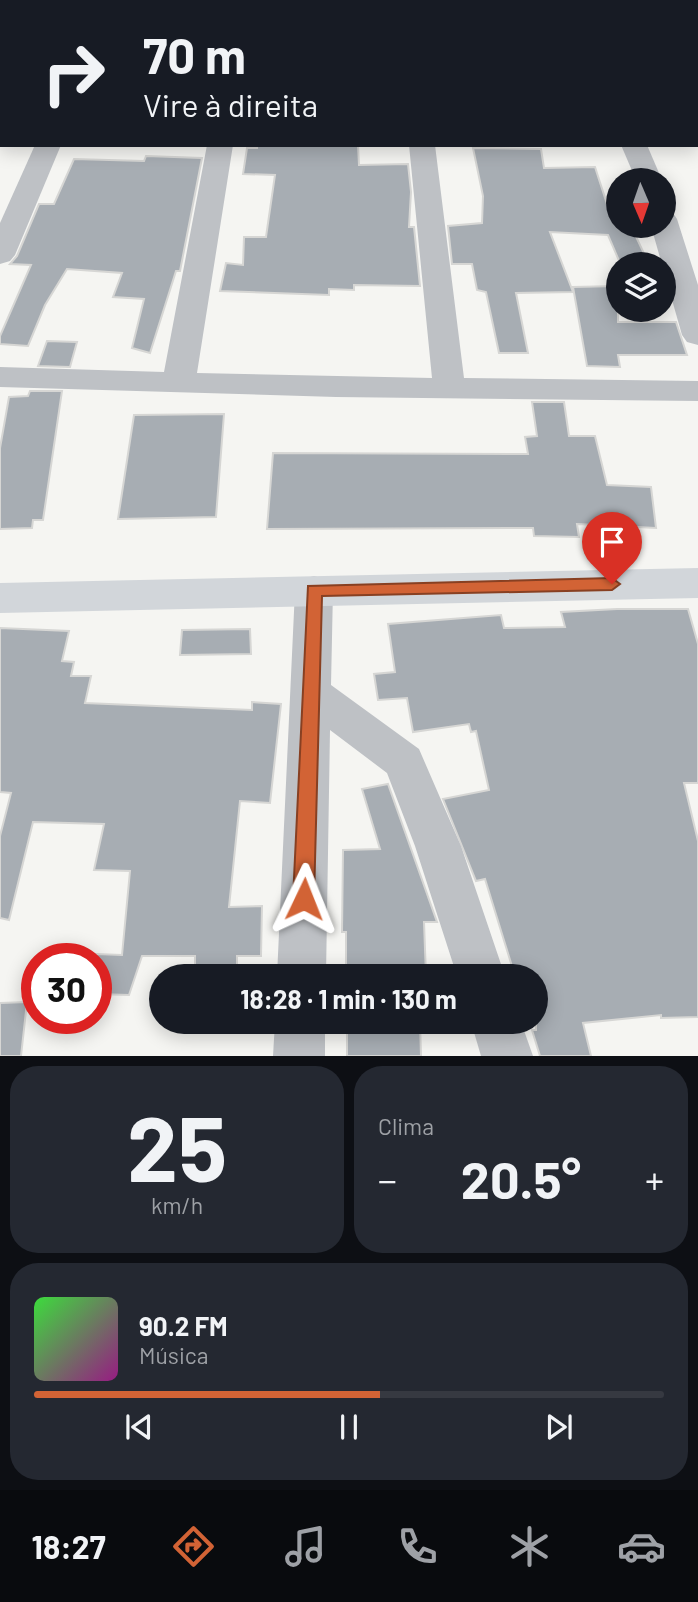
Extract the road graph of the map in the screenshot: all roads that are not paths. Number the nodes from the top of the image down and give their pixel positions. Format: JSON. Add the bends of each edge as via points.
{"nodes":[{"id":1,"x":47,"y":147,"type":"edge"},
{"id":2,"x":220,"y":147,"type":"edge"},
{"id":3,"x":422,"y":147,"type":"edge"},
{"id":4,"x":635,"y":147,"type":"edge"},
{"id":5,"x":644,"y":168,"type":"edge"},
{"id":6,"x":669,"y":238,"type":"edge"},
{"id":7,"x":0,"y":255,"type":"edge"},
{"id":8,"x":698,"y":335,"type":"edge"},
{"id":9,"x":0,"y":377,"type":"edge"},
{"id":10,"x":179,"y":381,"type":"junction"},
{"id":11,"x":449,"y":387,"type":"junction"},
{"id":12,"x":698,"y":391,"type":"edge"},
{"id":13,"x":696,"y":589,"type":"edge"},
{"id":14,"x":314,"y":590,"type":"junction"},
{"id":15,"x":0,"y":598,"type":"edge"},
{"id":16,"x":310,"y":692,"type":"junction"},
{"id":17,"x":301,"y":964,"type":"edge"},
{"id":18,"x":477,"y":964,"type":"edge"},
{"id":19,"x":300,"y":1034,"type":"edge"},
{"id":20,"x":500,"y":1034,"type":"edge"},
{"id":21,"x":299,"y":1056,"type":"edge"},
{"id":22,"x":507,"y":1056,"type":"edge"}],
"edges":[{"from":1,"to":7,"type":"street"},
{"from":2,"to":10,"type":"street"},
{"from":3,"to":11,"type":"street"},
{"from":4,"to":5,"type":"street"},
{"from":6,"to":8,"type":"street"},
{"from":9,"to":10,"type":"street"},
{"from":10,"to":11,"type":"street"},
{"from":11,"to":12,"type":"street"},
{"from":13,"to":14,"type":"main road"},
{"from":14,"to":15,"type":"main road"},
{"from":14,"to":16,"type":"street"},
{"from":16,"to":17,"type":"street"},
{"from":16,"to":18,"type":"street","via":[[404,762]]},
{"from":19,"to":21,"type":"street"},
{"from":20,"to":22,"type":"street"}]}
